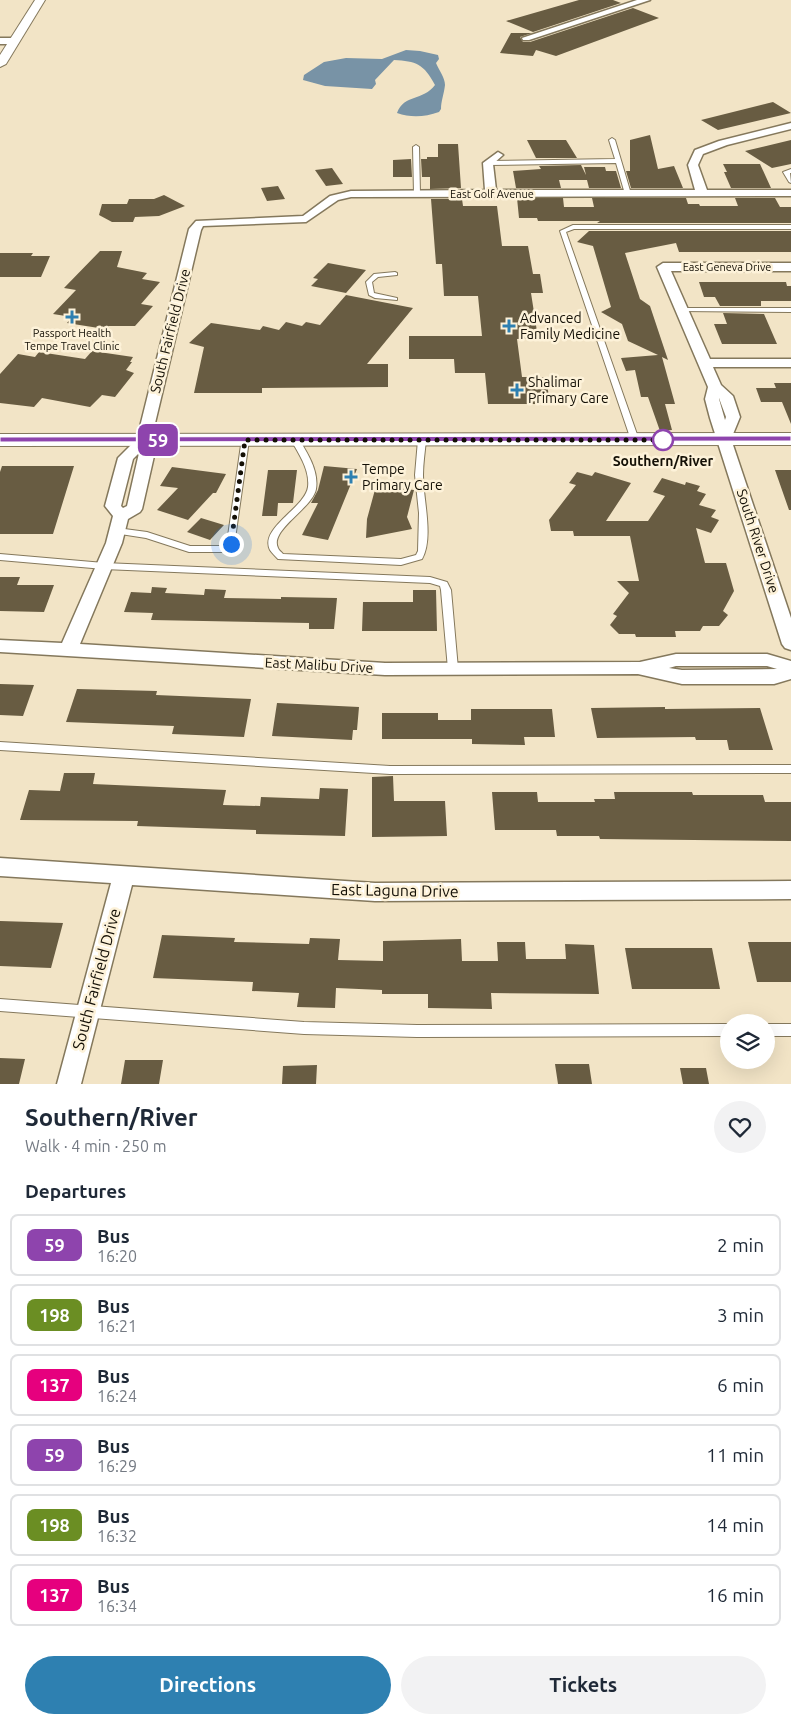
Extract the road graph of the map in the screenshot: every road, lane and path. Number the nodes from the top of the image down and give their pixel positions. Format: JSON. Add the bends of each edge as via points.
{"nodes":[{"id":1,"x":40,"y":0,"type":"edge"},
{"id":2,"x":646,"y":0,"type":"edge"},
{"id":3,"x":526,"y":38,"type":"dead end"},
{"id":4,"x":0,"y":41,"type":"edge"},
{"id":5,"x":14,"y":41,"type":"junction"},
{"id":6,"x":0,"y":64,"type":"edge"},
{"id":7,"x":791,"y":126,"type":"edge"},
{"id":8,"x":612,"y":140,"type":"dead end"},
{"id":9,"x":416,"y":147,"type":"dead end"},
{"id":10,"x":498,"y":155,"type":"dead end"},
{"id":11,"x":618,"y":161,"type":"junction"},
{"id":12,"x":488,"y":164,"type":"junction"},
{"id":13,"x":791,"y":171,"type":"edge"},
{"id":14,"x":791,"y":181,"type":"edge"},
{"id":15,"x":702,"y":193,"type":"junction"},
{"id":16,"x":791,"y":193,"type":"edge"},
{"id":17,"x":417,"y":194,"type":"junction"},
{"id":18,"x":491,"y":194,"type":"junction"},
{"id":19,"x":628,"y":194,"type":"junction"},
{"id":20,"x":200,"y":223,"type":"joint"},
{"id":21,"x":791,"y":227,"type":"edge"},
{"id":22,"x":663,"y":267,"type":"joint"},
{"id":23,"x":791,"y":268,"type":"edge"},
{"id":24,"x":396,"y":274,"type":"dead end"},
{"id":25,"x":395,"y":300,"type":"dead end"},
{"id":26,"x":681,"y":310,"type":"junction"},
{"id":27,"x":791,"y":310,"type":"edge"},
{"id":28,"x":704,"y":363,"type":"junction"},
{"id":29,"x":791,"y":363,"type":"edge"},
{"id":30,"x":724,"y":439,"type":"junction"},
{"id":31,"x":791,"y":439,"type":"edge"},
{"id":32,"x":0,"y":440,"type":"edge"},
{"id":33,"x":144,"y":440,"type":"junction"},
{"id":34,"x":245,"y":440,"type":"junction"},
{"id":35,"x":295,"y":440,"type":"junction"},
{"id":36,"x":422,"y":440,"type":"junction"},
{"id":37,"x":635,"y":440,"type":"junction"},
{"id":38,"x":119,"y":524,"type":"junction"},
{"id":39,"x":0,"y":556,"type":"edge"},
{"id":40,"x":104,"y":566,"type":"junction"},
{"id":41,"x":791,"y":644,"type":"edge"},
{"id":42,"x":0,"y":646,"type":"edge"},
{"id":43,"x":68,"y":651,"type":"junction"},
{"id":44,"x":791,"y":667,"type":"edge"},
{"id":45,"x":638,"y":668,"type":"junction"},
{"id":46,"x":453,"y":669,"type":"junction"},
{"id":47,"x":791,"y":672,"type":"edge"},
{"id":48,"x":0,"y":746,"type":"edge"},
{"id":49,"x":791,"y":769,"type":"edge"},
{"id":50,"x":0,"y":867,"type":"edge"},
{"id":51,"x":124,"y":874,"type":"junction"},
{"id":52,"x":791,"y":890,"type":"edge"},
{"id":53,"x":0,"y":1005,"type":"edge"},
{"id":54,"x":88,"y":1011,"type":"junction"},
{"id":55,"x":720,"y":1030,"type":"edge"},
{"id":56,"x":775,"y":1030,"type":"edge"},
{"id":57,"x":791,"y":1030,"type":"edge"},
{"id":58,"x":69,"y":1084,"type":"edge"}],
"edges":[{"from":1,"to":5,"type":"street"},
{"from":2,"to":3,"type":"street"},
{"from":4,"to":5,"type":"street"},
{"from":5,"to":6,"type":"street"},
{"from":7,"to":15,"type":"street","via":[[699,152],[693,165]]},
{"from":8,"to":11,"type":"lane"},
{"from":9,"to":17,"type":"lane"},
{"from":10,"to":12,"type":"street"},
{"from":11,"to":12,"type":"lane"},
{"from":11,"to":19,"type":"lane"},
{"from":12,"to":18,"type":"street"},
{"from":13,"to":14,"type":"lane","via":[[786,172]]},
{"from":15,"to":16,"type":"street","name":"East Golf Avenue"},
{"from":15,"to":19,"type":"street","name":"East Golf Avenue"},
{"from":17,"to":18,"type":"street","name":"East Golf Avenue"},
{"from":17,"to":20,"type":"street","name":"East Golf Avenue","via":[[351,194],[334,198],[306,219]]},
{"from":18,"to":19,"type":"street","name":"East Golf Avenue"},
{"from":20,"to":33,"type":"street","name":"South Fairfield Drive","via":[[195,229]]},
{"from":21,"to":37,"type":"lane","via":[[573,227],[564,231]]},
{"from":22,"to":23,"type":"street","name":"East Geneva Drive"},
{"from":22,"to":26,"type":"street","name":"South River Drive"},
{"from":24,"to":25,"type":"lane","via":[[376,276],[369,282],[371,294]]},
{"from":26,"to":27,"type":"lane"},
{"from":26,"to":28,"type":"street","name":"South River Drive"},
{"from":28,"to":29,"type":"street"},
{"from":28,"to":30,"type":"street","name":"South River Drive","via":[[715,387],[712,399]]},
{"from":30,"to":31,"type":"main road"},
{"from":30,"to":37,"type":"main road"},
{"from":30,"to":41,"type":"street","name":"South River Drive"},
{"from":32,"to":33,"type":"main road"},
{"from":33,"to":34,"type":"main road"},
{"from":33,"to":38,"type":"street","name":"South Fairfield Drive","via":[[147,456],[134,509]]},
{"from":33,"to":38,"type":"street","via":[[126,458],[113,506]]},
{"from":34,"to":35,"type":"main road"},
{"from":34,"to":38,"type":"lane","via":[[231,544],[224,549],[189,549]]},
{"from":35,"to":36,"type":"main road"},
{"from":35,"to":36,"type":"lane","via":[[309,467],[312,488],[305,502],[276,532],[273,540],[276,553],[281,557],[402,562],[419,557],[422,552],[419,474]]},
{"from":36,"to":37,"type":"main road"},
{"from":38,"to":40,"type":"street","name":"South Fairfield Drive"},
{"from":39,"to":40,"type":"lane"},
{"from":40,"to":43,"type":"street","name":"South Fairfield Drive"},
{"from":40,"to":46,"type":"lane","via":[[430,580],[444,584]]},
{"from":42,"to":43,"type":"street","name":"East Malibu Drive"},
{"from":43,"to":46,"type":"street","name":"East Malibu Drive","via":[[385,669]]},
{"from":44,"to":45,"type":"street","name":"East Malibu Drive","via":[[767,660],[676,660]]},
{"from":45,"to":46,"type":"street","name":"East Malibu Drive"},
{"from":45,"to":47,"type":"street","name":"East Malibu Drive","via":[[682,677],[774,677]]},
{"from":48,"to":49,"type":"lane","via":[[390,770]]},
{"from":50,"to":51,"type":"street","name":"East Laguna Drive"},
{"from":51,"to":52,"type":"street","name":"East Laguna Drive","via":[[375,892]]},
{"from":51,"to":54,"type":"street","name":"South Fairfield Drive"},
{"from":53,"to":54,"type":"lane"},
{"from":54,"to":55,"type":"lane","via":[[304,1028]]},
{"from":54,"to":58,"type":"street","name":"South Fairfield Drive"},
{"from":56,"to":57,"type":"lane"}]}
